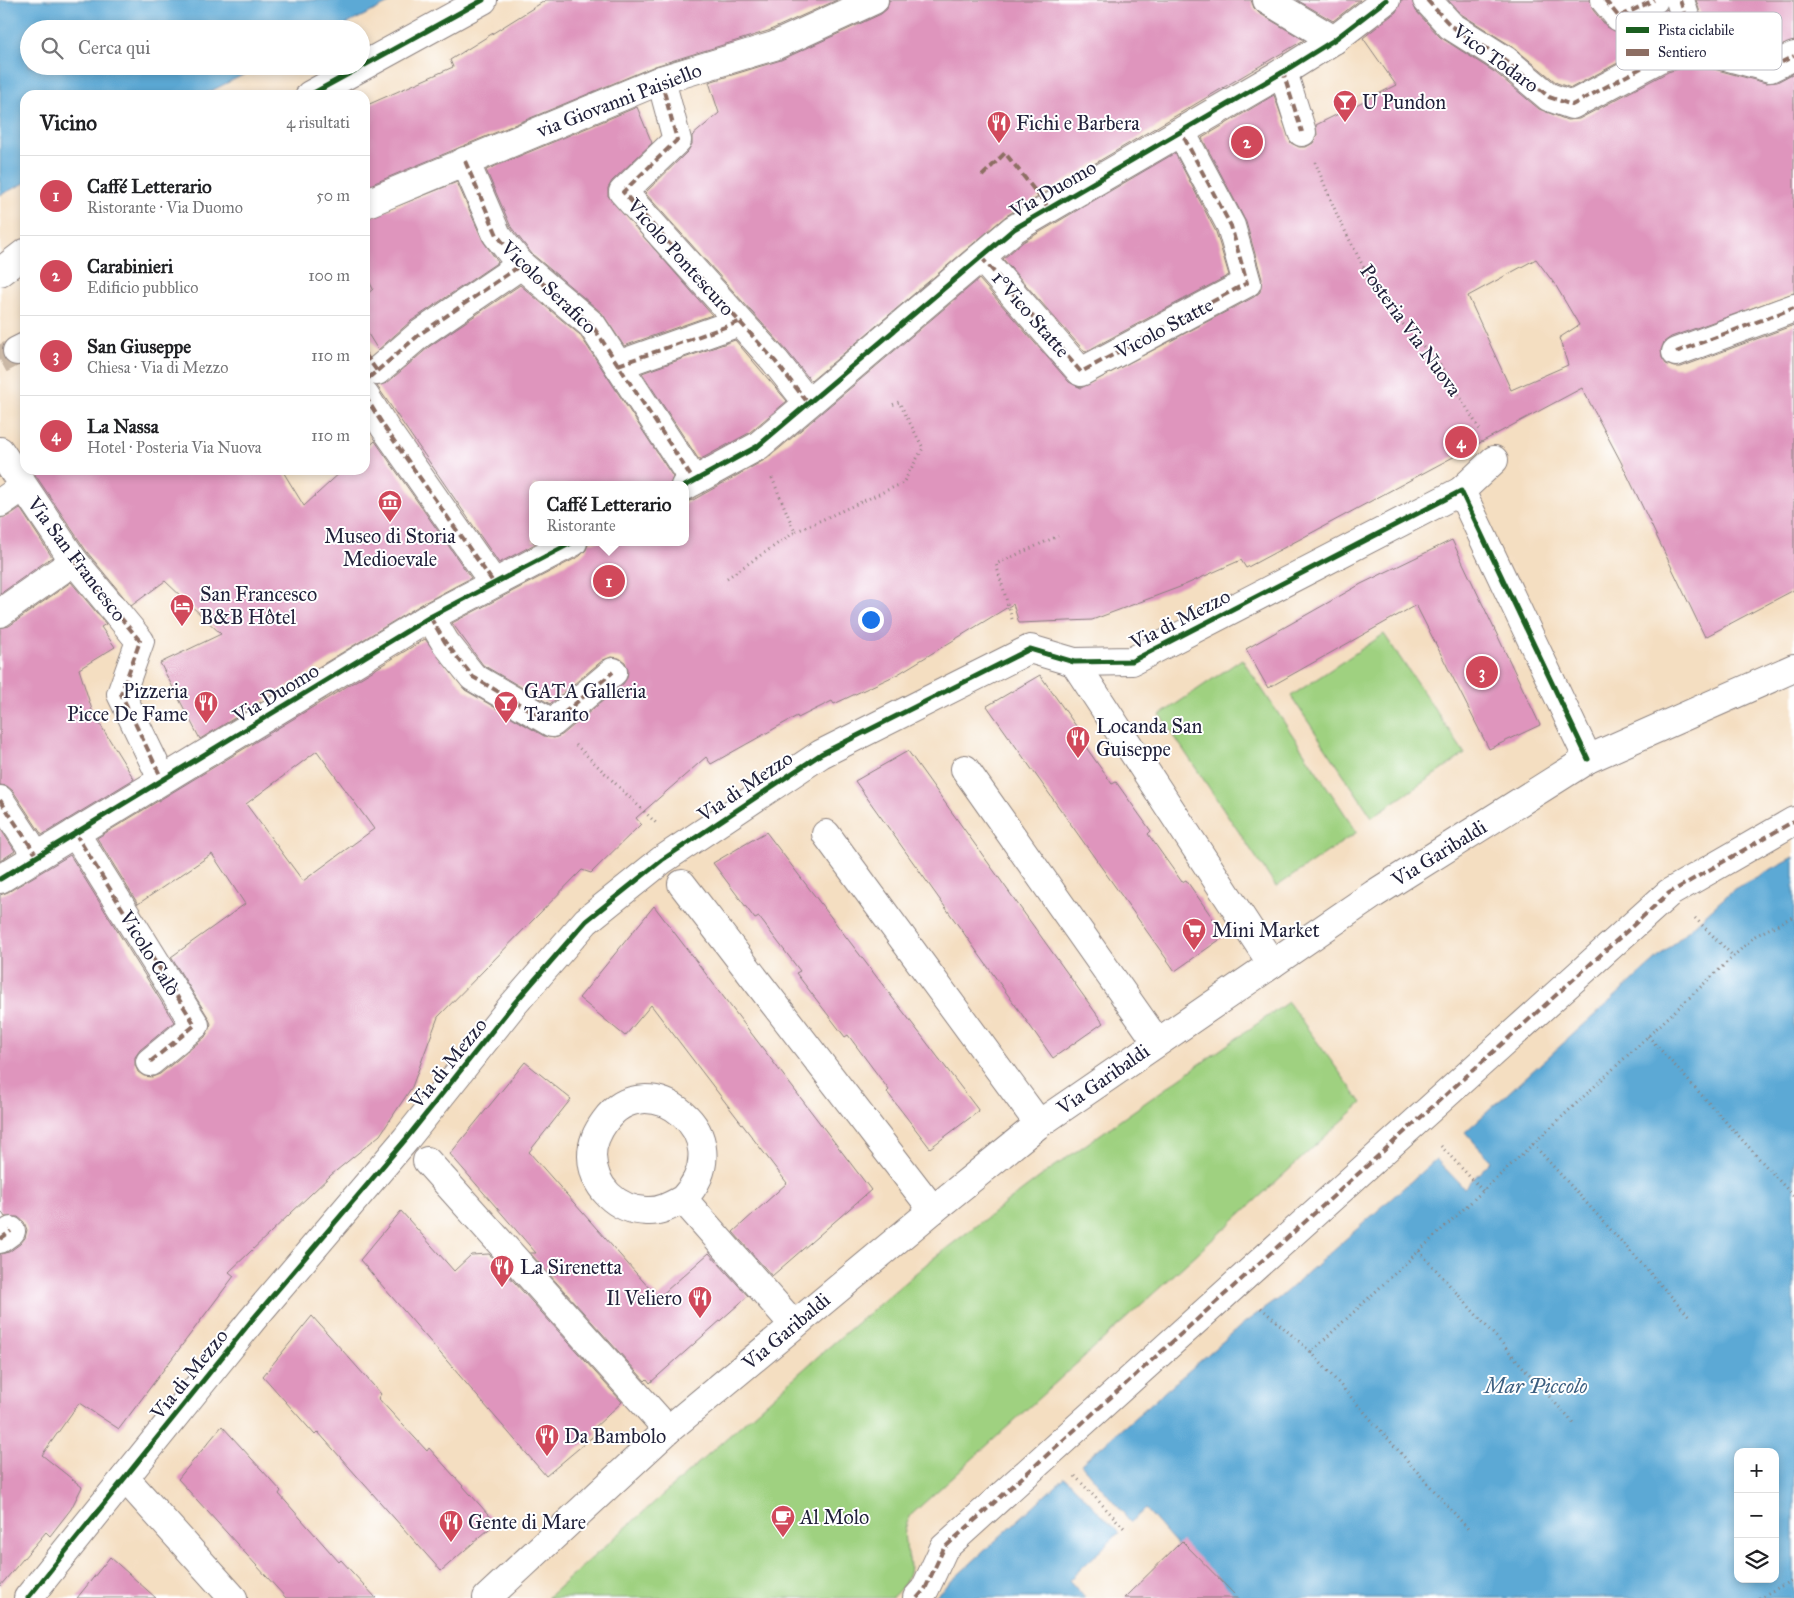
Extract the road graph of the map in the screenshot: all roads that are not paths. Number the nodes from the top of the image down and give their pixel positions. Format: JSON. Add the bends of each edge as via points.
{"nodes":[{"id":1,"x":483,"y":0,"type":"edge"},
{"id":2,"x":874,"y":0,"type":"edge"},
{"id":3,"x":1267,"y":0,"type":"edge"},
{"id":4,"x":1386,"y":0,"type":"edge"},
{"id":5,"x":1427,"y":0,"type":"edge"},
{"id":6,"x":1605,"y":0,"type":"edge"},
{"id":7,"x":1654,"y":0,"type":"edge"},
{"id":8,"x":1680,"y":0,"type":"edge"},
{"id":9,"x":1629,"y":12,"type":"edge"},
{"id":10,"x":1684,"y":12,"type":"edge"},
{"id":11,"x":1616,"y":13,"type":"edge"},
{"id":12,"x":1334,"y":40,"type":"junction"},
{"id":13,"x":1794,"y":56,"type":"edge"},
{"id":14,"x":370,"y":62,"type":"edge"},
{"id":15,"x":1782,"y":62,"type":"edge"},
{"id":16,"x":1638,"y":70,"type":"edge"},
{"id":17,"x":1283,"y":72,"type":"junction"},
{"id":18,"x":346,"y":75,"type":"edge"},
{"id":19,"x":661,"y":80,"type":"junction"},
{"id":20,"x":319,"y":90,"type":"edge"},
{"id":21,"x":1181,"y":132,"type":"junction"},
{"id":22,"x":1302,"y":132,"type":"road end"},
{"id":23,"x":465,"y":161,"type":"junction"},
{"id":24,"x":370,"y":202,"type":"edge"},
{"id":25,"x":20,"y":257,"type":"edge"},
{"id":26,"x":981,"y":257,"type":"junction"},
{"id":27,"x":521,"y":265,"type":"junction"},
{"id":28,"x":0,"y":272,"type":"edge"},
{"id":29,"x":1794,"y":308,"type":"edge"},
{"id":30,"x":739,"y":322,"type":"junction"},
{"id":31,"x":1676,"y":352,"type":"dead end"},
{"id":32,"x":618,"y":365,"type":"junction"},
{"id":33,"x":370,"y":367,"type":"edge"},
{"id":34,"x":1081,"y":372,"type":"joint"},
{"id":35,"x":370,"y":403,"type":"edge"},
{"id":36,"x":808,"y":403,"type":"junction"},
{"id":37,"x":0,"y":451,"type":"edge"},
{"id":38,"x":1494,"y":460,"type":"road end"},
{"id":39,"x":688,"y":481,"type":"edge"},
{"id":40,"x":690,"y":484,"type":"edge"},
{"id":41,"x":23,"y":487,"type":"junction"},
{"id":42,"x":1461,"y":491,"type":"junction"},
{"id":43,"x":0,"y":503,"type":"edge"},
{"id":44,"x":565,"y":546,"type":"edge"},
{"id":45,"x":74,"y":561,"type":"junction"},
{"id":46,"x":493,"y":582,"type":"junction"},
{"id":47,"x":0,"y":613,"type":"edge"},
{"id":48,"x":430,"y":617,"type":"junction"},
{"id":49,"x":1074,"y":662,"type":"junction"},
{"id":50,"x":1794,"y":668,"type":"edge"},
{"id":51,"x":613,"y":672,"type":"dead end"},
{"id":52,"x":1588,"y":759,"type":"junction"},
{"id":53,"x":965,"y":769,"type":"dead end"},
{"id":54,"x":162,"y":779,"type":"junction"},
{"id":55,"x":0,"y":800,"type":"edge"},
{"id":56,"x":1794,"y":821,"type":"edge"},
{"id":57,"x":75,"y":833,"type":"junction"},
{"id":58,"x":826,"y":834,"type":"dead end"},
{"id":59,"x":37,"y":856,"type":"junction"},
{"id":60,"x":0,"y":878,"type":"edge"},
{"id":61,"x":682,"y":884,"type":"dead end"},
{"id":62,"x":1272,"y":964,"type":"junction"},
{"id":63,"x":1157,"y":1042,"type":"junction"},
{"id":64,"x":150,"y":1062,"type":"dead end"},
{"id":65,"x":1039,"y":1124,"type":"junction"},
{"id":66,"x":427,"y":1161,"type":"dead end"},
{"id":67,"x":683,"y":1199,"type":"junction"},
{"id":68,"x":933,"y":1210,"type":"junction"},
{"id":69,"x":794,"y":1325,"type":"junction"},
{"id":70,"x":668,"y":1430,"type":"junction"},
{"id":71,"x":125,"y":1478,"type":"junction"},
{"id":72,"x":28,"y":1598,"type":"edge"},
{"id":73,"x":233,"y":1598,"type":"edge"},
{"id":74,"x":487,"y":1598,"type":"edge"},
{"id":75,"x":917,"y":1598,"type":"edge"}],
"edges":[{"from":1,"to":14,"type":"street"},
{"from":2,"to":19,"type":"street","name":"via Giovanni Paisiello","via":[[774,46]]},
{"from":3,"to":12,"type":"street"},
{"from":4,"to":12,"type":"street","name":"Via Duomo"},
{"from":5,"to":16,"type":"street","name":"Vico Todaro","via":[[1451,26],[1506,60],[1549,97],[1572,105]]},
{"from":6,"to":11,"type":"street"},
{"from":7,"to":9,"type":"street"},
{"from":8,"to":10,"type":"street"},
{"from":12,"to":17,"type":"street","name":"Via Duomo"},
{"from":13,"to":15,"type":"street"},
{"from":17,"to":21,"type":"street","name":"Via Duomo"},
{"from":17,"to":22,"type":"street"},
{"from":18,"to":20,"type":"street"},
{"from":19,"to":23,"type":"street","name":"via Giovanni Paisiello"},
{"from":19,"to":30,"type":"street","name":"Vicolo Pontescuro","via":[[677,140],[623,192]]},
{"from":21,"to":26,"type":"street","name":"Via Duomo","via":[[1014,229]]},
{"from":21,"to":34,"type":"street","name":"Vicolo Statte","via":[[1231,226],[1247,283]]},
{"from":23,"to":24,"type":"street","name":"via Giovanni Paisiello"},
{"from":23,"to":27,"type":"street","name":"Vicolo Serafico","via":[[497,236]]},
{"from":25,"to":28,"type":"street"},
{"from":26,"to":34,"type":"street","name":"1°Vico Statte"},
{"from":26,"to":36,"type":"street","name":"Via Duomo"},
{"from":27,"to":32,"type":"street","name":"Vicolo Serafico","via":[[592,325]]},
{"from":27,"to":33,"type":"street"},
{"from":29,"to":31,"type":"street"},
{"from":30,"to":32,"type":"street"},
{"from":30,"to":36,"type":"street","name":"Vicolo Pontescuro"},
{"from":32,"to":39,"type":"street","name":"Vicolo Serafico"},
{"from":35,"to":46,"type":"street"},
{"from":36,"to":40,"type":"street","name":"Via Duomo","via":[[758,446]]},
{"from":37,"to":41,"type":"street","name":"Via San Francesco"},
{"from":38,"to":42,"type":"street"},
{"from":41,"to":43,"type":"street"},
{"from":41,"to":45,"type":"street","name":"Via San Francesco"},
{"from":42,"to":49,"type":"street","name":"Via di Mezzo","via":[[1132,661]]},
{"from":42,"to":52,"type":"street"},
{"from":44,"to":46,"type":"street","name":"Via Duomo"},
{"from":45,"to":47,"type":"street"},
{"from":45,"to":54,"type":"street","name":"Via San Francesco","via":[[140,641],[121,694]]},
{"from":46,"to":48,"type":"street","name":"Via Duomo"},
{"from":48,"to":51,"type":"street","via":[[473,677],[552,722]]},
{"from":48,"to":54,"type":"street","name":"Via Duomo"},
{"from":49,"to":62,"type":"street"},
{"from":49,"to":71,"type":"street","name":"Via di Mezzo","via":[[1030,650],[821,754],[662,860],[586,921],[252,1320]]},
{"from":50,"to":52,"type":"street","name":"Via Garibaldi"},
{"from":52,"to":62,"type":"street","name":"Via Garibaldi","via":[[1374,894]]},
{"from":53,"to":63,"type":"street"},
{"from":54,"to":57,"type":"street","name":"Via Duomo"},
{"from":55,"to":59,"type":"street"},
{"from":56,"to":75,"type":"street","via":[[1669,893],[944,1548]]},
{"from":57,"to":59,"type":"street","name":"Via Duomo"},
{"from":57,"to":64,"type":"street","name":"Vicolo Calò","via":[[195,1024]]},
{"from":58,"to":65,"type":"street"},
{"from":59,"to":60,"type":"street","name":"Via Duomo"},
{"from":61,"to":68,"type":"street"},
{"from":62,"to":63,"type":"street","name":"Via Garibaldi"},
{"from":63,"to":65,"type":"street","name":"Via Garibaldi"},
{"from":65,"to":68,"type":"street","name":"Via Garibaldi"},
{"from":66,"to":70,"type":"street"},
{"from":67,"to":67,"type":"street","via":[[667,1208],[648,1212],[624,1207],[608,1196],[596,1178],[592,1148],[596,1133],[610,1113],[623,1105],[647,1099],[675,1106],[691,1120],[702,1142],[702,1167],[694,1187]]},
{"from":67,"to":69,"type":"street"},
{"from":68,"to":69,"type":"street","name":"Via Garibaldi"},
{"from":69,"to":70,"type":"street","name":"Via Garibaldi"},
{"from":70,"to":74,"type":"street","name":"Via Garibaldi"},
{"from":71,"to":72,"type":"street","name":"Via di Mezzo"},
{"from":71,"to":73,"type":"street"}]}
